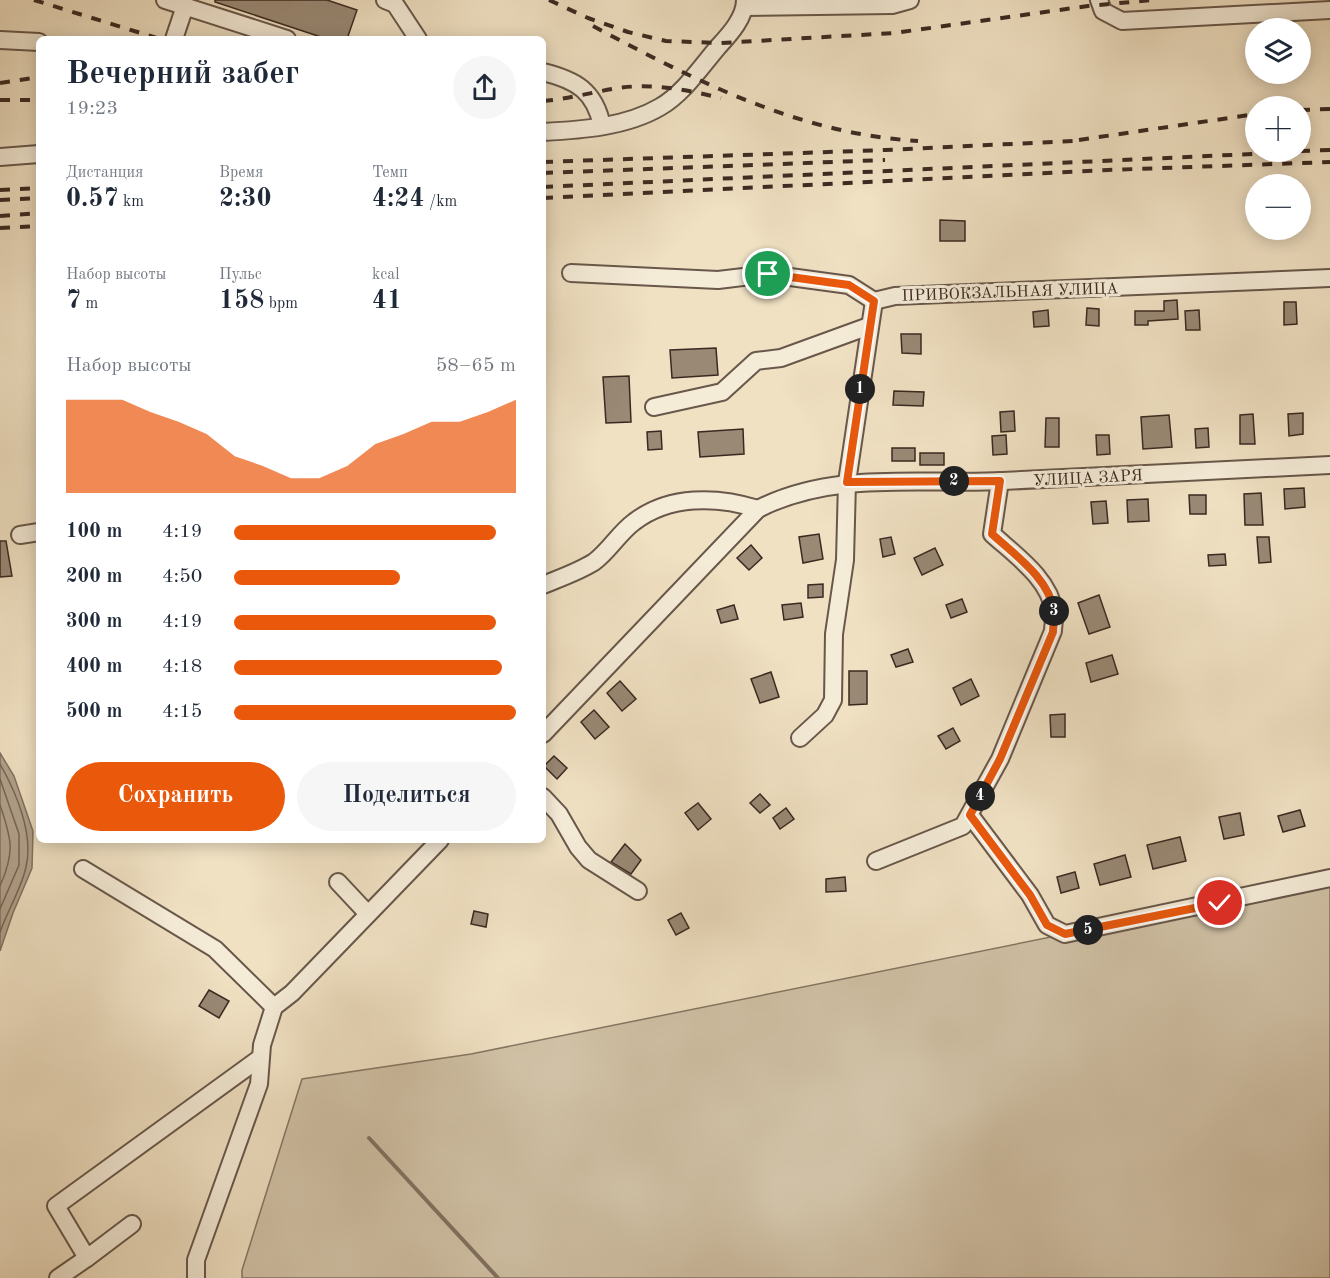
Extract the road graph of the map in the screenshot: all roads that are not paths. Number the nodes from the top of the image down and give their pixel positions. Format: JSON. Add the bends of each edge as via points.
{"nodes":[{"id":1,"x":165,"y":0,"type":"edge"},
{"id":2,"x":385,"y":0,"type":"edge"},
{"id":3,"x":910,"y":0,"type":"edge"},
{"id":4,"x":1099,"y":0,"type":"edge"},
{"id":5,"x":745,"y":3,"type":"edge"},
{"id":6,"x":185,"y":6,"type":"junction"},
{"id":7,"x":1330,"y":10,"type":"edge"},
{"id":8,"x":175,"y":36,"type":"edge"},
{"id":9,"x":278,"y":36,"type":"edge"},
{"id":10,"x":416,"y":36,"type":"edge"},
{"id":11,"x":0,"y":40,"type":"edge"},
{"id":12,"x":36,"y":42,"type":"edge"},
{"id":13,"x":546,"y":73,"type":"edge"},
{"id":14,"x":602,"y":126,"type":"junction"},
{"id":15,"x":546,"y":132,"type":"edge"},
{"id":16,"x":36,"y":154,"type":"edge"},
{"id":17,"x":0,"y":157,"type":"edge"},
{"id":18,"x":571,"y":273,"type":"dead end"},
{"id":19,"x":1330,"y":278,"type":"edge"},
{"id":20,"x":874,"y":301,"type":"junction"},
{"id":21,"x":869,"y":326,"type":"junction"},
{"id":22,"x":654,"y":407,"type":"dead end"},
{"id":23,"x":1330,"y":465,"type":"edge"},
{"id":24,"x":1000,"y":481,"type":"junction"},
{"id":25,"x":847,"y":482,"type":"junction"},
{"id":26,"x":758,"y":509,"type":"junction"},
{"id":27,"x":36,"y":532,"type":"edge"},
{"id":28,"x":20,"y":535,"type":"dead end"},
{"id":29,"x":546,"y":584,"type":"edge"},
{"id":30,"x":546,"y":731,"type":"edge"},
{"id":31,"x":800,"y":738,"type":"dead end"},
{"id":32,"x":546,"y":800,"type":"edge"},
{"id":33,"x":970,"y":815,"type":"junction"},
{"id":34,"x":437,"y":843,"type":"edge"},
{"id":35,"x":876,"y":861,"type":"dead end"},
{"id":36,"x":83,"y":869,"type":"dead end"},
{"id":37,"x":1330,"y":878,"type":"edge"},
{"id":38,"x":338,"y":882,"type":"dead end"},
{"id":39,"x":638,"y":891,"type":"dead end"},
{"id":40,"x":368,"y":914,"type":"junction"},
{"id":41,"x":274,"y":1007,"type":"junction"},
{"id":42,"x":260,"y":1058,"type":"junction"},
{"id":43,"x":132,"y":1224,"type":"dead end"},
{"id":44,"x":87,"y":1258,"type":"junction"},
{"id":45,"x":58,"y":1278,"type":"edge"},
{"id":46,"x":196,"y":1278,"type":"edge"}],
"edges":[{"from":1,"to":6,"type":"street"},
{"from":2,"to":10,"type":"street","via":[[395,4]]},
{"from":3,"to":5,"type":"street","via":[[892,5]]},
{"from":4,"to":7,"type":"street","via":[[1103,11],[1122,21]]},
{"from":5,"to":14,"type":"street","via":[[722,43],[661,107]]},
{"from":6,"to":8,"type":"street"},
{"from":6,"to":9,"type":"street"},
{"from":11,"to":12,"type":"street"},
{"from":13,"to":14,"type":"street","via":[[564,77],[589,94]]},
{"from":14,"to":15,"type":"street"},
{"from":16,"to":17,"type":"street"},
{"from":18,"to":20,"type":"street","via":[[718,280],[780,275],[849,285]]},
{"from":19,"to":20,"type":"street","name":"ПРИВОКЗАЛЬНАЯ УЛИЦА","via":[[895,296]]},
{"from":20,"to":21,"type":"street"},
{"from":21,"to":22,"type":"street","via":[[781,358],[756,361],[722,392]]},
{"from":21,"to":25,"type":"street"},
{"from":23,"to":24,"type":"street","name":"УЛИЦА ЗАРЯ"},
{"from":24,"to":25,"type":"street","name":"УЛИЦА ЗАРЯ"},
{"from":24,"to":33,"type":"street","via":[[992,534],[1035,574],[1049,596],[1054,613],[1053,632],[1000,759]]},
{"from":25,"to":26,"type":"street","name":"УЛИЦА ЗАРЯ","via":[[775,500]]},
{"from":25,"to":31,"type":"street","via":[[845,560],[834,634],[833,700],[825,715]]},
{"from":26,"to":29,"type":"street","via":[[734,501],[696,500],[662,505],[633,522],[595,561]]},
{"from":26,"to":30,"type":"street"},
{"from":27,"to":28,"type":"street"},
{"from":32,"to":39,"type":"street","via":[[589,860]]},
{"from":33,"to":35,"type":"street","via":[[963,826]]},
{"from":33,"to":37,"type":"street","via":[[1030,895],[1047,925],[1065,934]]},
{"from":34,"to":40,"type":"street"},
{"from":36,"to":41,"type":"street","via":[[215,949]]},
{"from":38,"to":40,"type":"street"},
{"from":40,"to":41,"type":"street"},
{"from":41,"to":42,"type":"street"},
{"from":42,"to":44,"type":"street","via":[[56,1206]]},
{"from":42,"to":46,"type":"street","via":[[259,1084],[196,1260]]},
{"from":43,"to":44,"type":"street"},
{"from":44,"to":45,"type":"street"}]}
